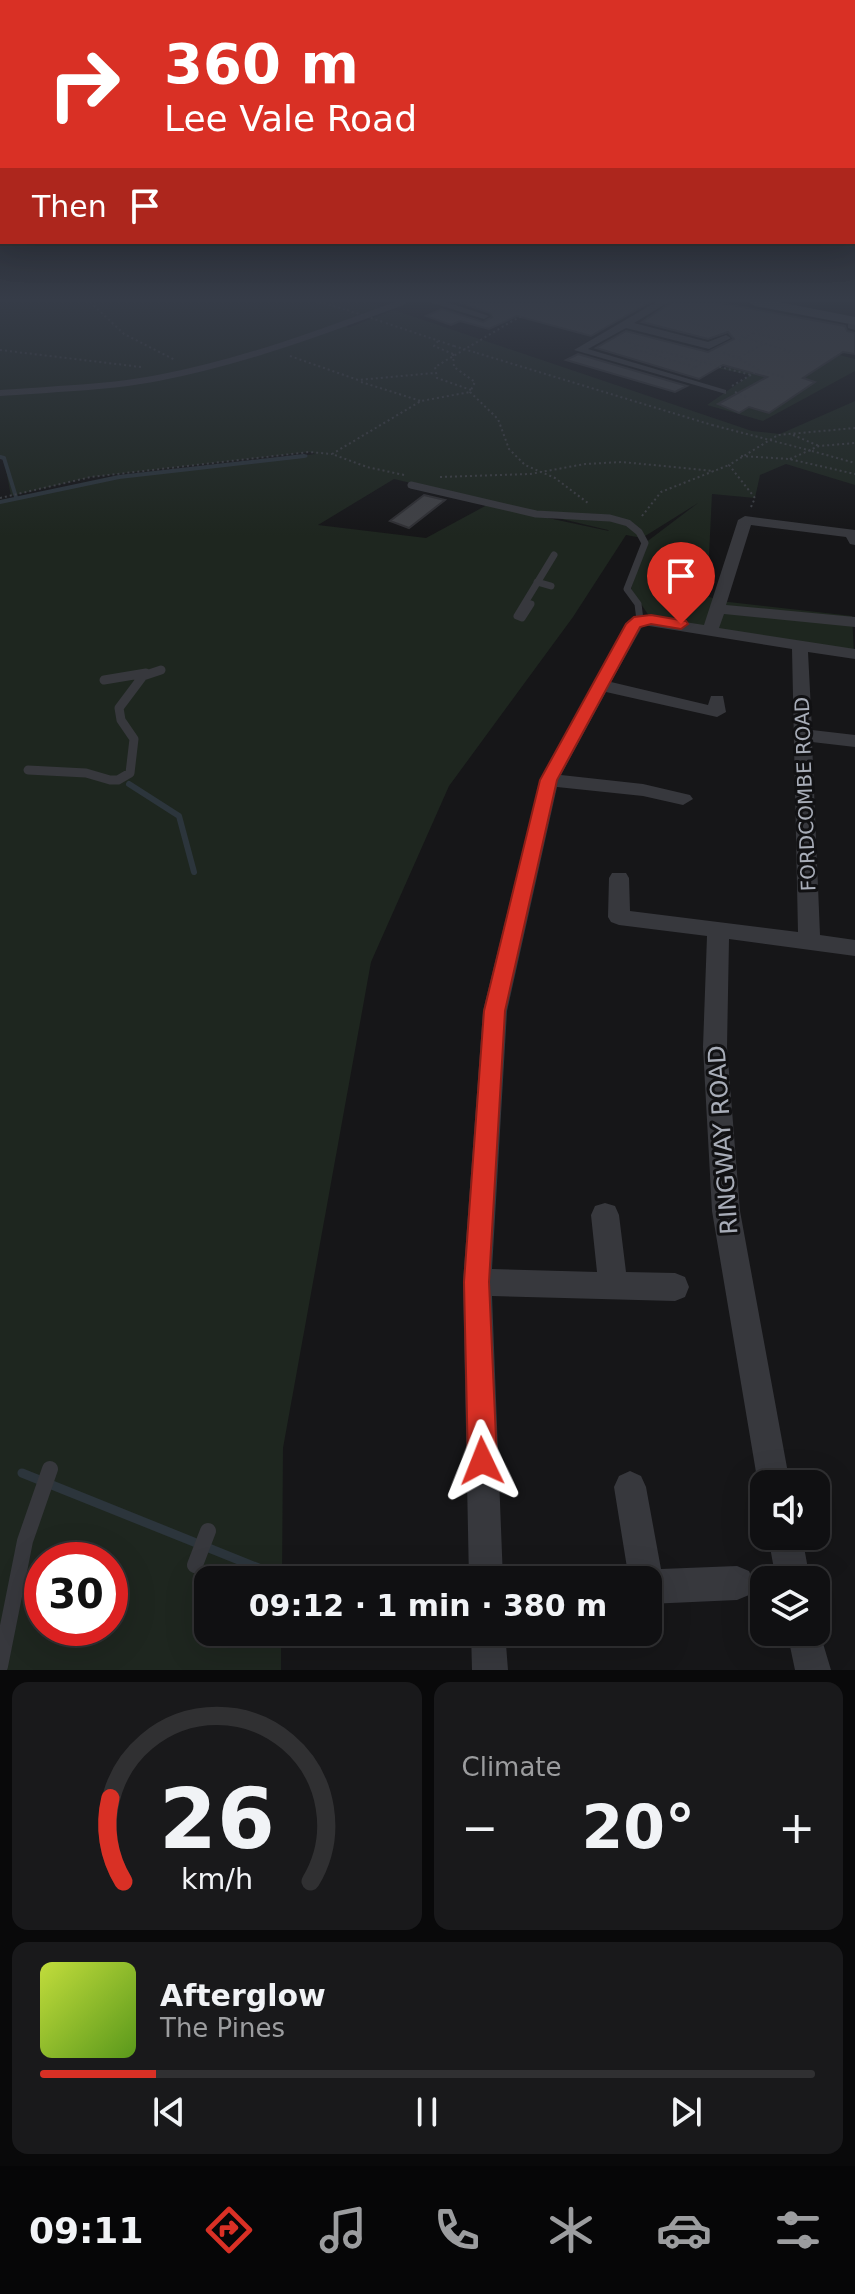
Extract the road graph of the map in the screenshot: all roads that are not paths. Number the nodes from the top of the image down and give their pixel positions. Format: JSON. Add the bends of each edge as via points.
{"nodes":[{"id":1,"x":144,"y":380,"type":"edge"},
{"id":2,"x":681,"y":380,"type":"edge"},
{"id":3,"x":722,"y":392,"type":"road end"},
{"id":4,"x":0,"y":393,"type":"edge"},
{"id":5,"x":411,"y":485,"type":"dead end"},
{"id":6,"x":855,"y":541,"type":"edge"},
{"id":7,"x":560,"y":565,"type":"dead end"},
{"id":8,"x":537,"y":582,"type":"junction"},
{"id":9,"x":551,"y":586,"type":"dead end"},
{"id":10,"x":530,"y":607,"type":"dead end"},
{"id":11,"x":718,"y":609,"type":"junction"},
{"id":12,"x":639,"y":612,"type":"junction"},
{"id":13,"x":855,"y":622,"type":"edge"},
{"id":14,"x":711,"y":629,"type":"junction"},
{"id":15,"x":800,"y":647,"type":"junction"},
{"id":16,"x":855,"y":654,"type":"edge"},
{"id":17,"x":161,"y":670,"type":"dead end"},
{"id":18,"x":149,"y":672,"type":"junction"},
{"id":19,"x":104,"y":680,"type":"dead end"},
{"id":20,"x":600,"y":685,"type":"junction"},
{"id":21,"x":717,"y":712,"type":"dead end"},
{"id":22,"x":803,"y":735,"type":"junction"},
{"id":23,"x":855,"y":741,"type":"edge"},
{"id":24,"x":28,"y":770,"type":"dead end"},
{"id":25,"x":549,"y":780,"type":"junction"},
{"id":26,"x":683,"y":799,"type":"dead end"},
{"id":27,"x":619,"y":878,"type":"dead end"},
{"id":28,"x":718,"y":930,"type":"junction"},
{"id":29,"x":809,"y":941,"type":"junction"},
{"id":30,"x":855,"y":948,"type":"edge"},
{"id":31,"x":605,"y":1215,"type":"dead end"},
{"id":32,"x":477,"y":1282,"type":"junction"},
{"id":33,"x":613,"y":1285,"type":"junction"},
{"id":34,"x":675,"y":1287,"type":"dead end"},
{"id":35,"x":50,"y":1469,"type":"dead end"},
{"id":36,"x":772,"y":1470,"type":"edge"},
{"id":37,"x":630,"y":1487,"type":"dead end"},
{"id":38,"x":208,"y":1531,"type":"dead end"},
{"id":39,"x":195,"y":1565,"type":"dead end"},
{"id":40,"x":486,"y":1566,"type":"edge"},
{"id":41,"x":644,"y":1566,"type":"edge"},
{"id":42,"x":737,"y":1583,"type":"dead end"},
{"id":43,"x":662,"y":1586,"type":"edge"},
{"id":44,"x":489,"y":1646,"type":"edge"},
{"id":45,"x":807,"y":1646,"type":"edge"},
{"id":46,"x":0,"y":1666,"type":"edge"},
{"id":47,"x":490,"y":1670,"type":"edge"},
{"id":48,"x":813,"y":1670,"type":"edge"}],
"edges":[{"from":1,"to":4,"type":"lane"},
{"from":2,"to":3,"type":"street"},
{"from":5,"to":12,"type":"lane","via":[[536,514],[625,522],[645,543],[627,589]]},
{"from":6,"to":11,"type":"street","via":[[851,533],[745,520]]},
{"from":7,"to":8,"type":"lane","via":[[552,559]]},
{"from":8,"to":9,"type":"lane"},
{"from":8,"to":10,"type":"lane"},
{"from":11,"to":13,"type":"street"},
{"from":11,"to":14,"type":"street"},
{"from":12,"to":14,"type":"street"},
{"from":12,"to":20,"type":"street"},
{"from":14,"to":15,"type":"street"},
{"from":15,"to":16,"type":"street"},
{"from":15,"to":22,"type":"street","name":"FORDCOMBE ROAD"},
{"from":17,"to":18,"type":"lane"},
{"from":18,"to":19,"type":"lane"},
{"from":18,"to":24,"type":"lane","via":[[119,708],[134,739],[130,773],[121,785],[86,773]]},
{"from":20,"to":21,"type":"street"},
{"from":20,"to":25,"type":"street"},
{"from":22,"to":23,"type":"street"},
{"from":22,"to":29,"type":"street","name":"FORDCOMBE ROAD"},
{"from":25,"to":26,"type":"street"},
{"from":25,"to":32,"type":"street","via":[[495,1011]]},
{"from":27,"to":28,"type":"street","via":[[619,917]]},
{"from":28,"to":29,"type":"street"},
{"from":28,"to":36,"type":"street","name":"RINGWAY ROAD","via":[[715,1047],[726,1211]]},
{"from":29,"to":30,"type":"street"},
{"from":31,"to":33,"type":"street"},
{"from":32,"to":33,"type":"street"},
{"from":32,"to":40,"type":"street"},
{"from":33,"to":34,"type":"street"},
{"from":35,"to":46,"type":"lane","via":[[22,1544]]},
{"from":37,"to":41,"type":"street"},
{"from":38,"to":39,"type":"lane"},
{"from":42,"to":43,"type":"street"},
{"from":44,"to":47,"type":"street"},
{"from":45,"to":48,"type":"street"}]}
